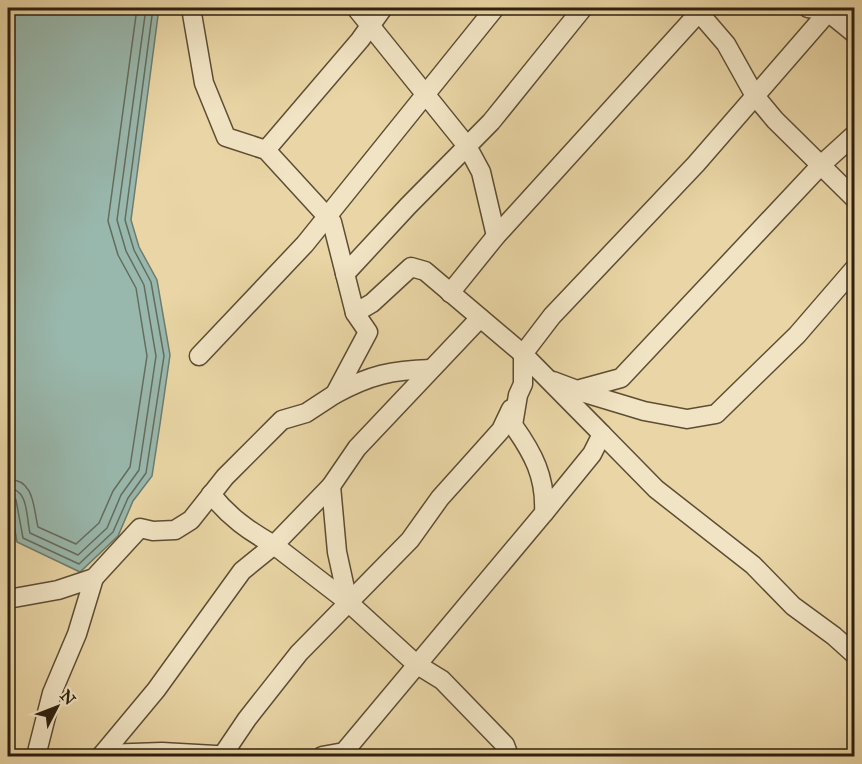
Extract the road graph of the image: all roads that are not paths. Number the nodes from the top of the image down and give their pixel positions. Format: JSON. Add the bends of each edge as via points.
{"nodes":[{"id":1,"x":191,"y":8,"type":"edge"},
{"id":2,"x":356,"y":8,"type":"edge"},
{"id":3,"x":383,"y":8,"type":"edge"},
{"id":4,"x":495,"y":8,"type":"edge"},
{"id":5,"x":583,"y":8,"type":"edge"},
{"id":6,"x":808,"y":8,"type":"edge"},
{"id":7,"x":699,"y":9,"type":"edge"},
{"id":8,"x":828,"y":12,"type":"junction"},
{"id":9,"x":855,"y":14,"type":"edge"},
{"id":10,"x":372,"y":24,"type":"junction"},
{"id":11,"x":855,"y":33,"type":"edge"},
{"id":12,"x":426,"y":94,"type":"junction"},
{"id":13,"x":755,"y":96,"type":"junction"},
{"id":14,"x":855,"y":135,"type":"edge"},
{"id":15,"x":467,"y":146,"type":"junction"},
{"id":16,"x":266,"y":150,"type":"junction"},
{"id":17,"x":821,"y":165,"type":"junction"},
{"id":18,"x":855,"y":198,"type":"edge"},
{"id":19,"x":327,"y":218,"type":"junction"},
{"id":20,"x":496,"y":236,"type":"junction"},
{"id":21,"x":855,"y":269,"type":"edge"},
{"id":22,"x":345,"y":274,"type":"junction"},
{"id":23,"x":450,"y":293,"type":"junction"},
{"id":24,"x":355,"y":313,"type":"junction"},
{"id":25,"x":480,"y":318,"type":"junction"},
{"id":26,"x":523,"y":354,"type":"junction"},
{"id":27,"x":199,"y":356,"type":"dead end"},
{"id":28,"x":432,"y":369,"type":"junction"},
{"id":29,"x":549,"y":379,"type":"junction"},
{"id":30,"x":577,"y":390,"type":"junction"},
{"id":31,"x":335,"y":394,"type":"junction"},
{"id":32,"x":518,"y":395,"type":"junction"},
{"id":33,"x":602,"y":434,"type":"junction"},
{"id":34,"x":331,"y":486,"type":"junction"},
{"id":35,"x":211,"y":494,"type":"junction"},
{"id":36,"x":544,"y":513,"type":"junction"},
{"id":37,"x":274,"y":545,"type":"junction"},
{"id":38,"x":94,"y":578,"type":"junction"},
{"id":39,"x":8,"y":599,"type":"edge"},
{"id":40,"x":348,"y":602,"type":"junction"},
{"id":41,"x":855,"y":654,"type":"edge"},
{"id":42,"x":416,"y":664,"type":"junction"},
{"id":43,"x":102,"y":755,"type":"edge"},
{"id":44,"x":36,"y":756,"type":"edge"},
{"id":45,"x":226,"y":756,"type":"edge"},
{"id":46,"x":322,"y":756,"type":"edge"},
{"id":47,"x":510,"y":756,"type":"edge"}],
"edges":[{"from":1,"to":16,"type":"street","via":[[204,83],[226,137]]},
{"from":2,"to":10,"type":"street"},
{"from":3,"to":10,"type":"street"},
{"from":4,"to":12,"type":"street"},
{"from":5,"to":15,"type":"street"},
{"from":6,"to":8,"type":"street"},
{"from":7,"to":13,"type":"street","via":[[726,44]]},
{"from":7,"to":20,"type":"street"},
{"from":8,"to":9,"type":"street"},
{"from":8,"to":11,"type":"street"},
{"from":8,"to":13,"type":"street"},
{"from":10,"to":12,"type":"street"},
{"from":10,"to":16,"type":"street"},
{"from":12,"to":15,"type":"street"},
{"from":12,"to":19,"type":"street"},
{"from":13,"to":17,"type":"street"},
{"from":13,"to":26,"type":"street","via":[[552,316]]},
{"from":14,"to":17,"type":"street"},
{"from":15,"to":20,"type":"street","via":[[481,172]]},
{"from":15,"to":22,"type":"street"},
{"from":16,"to":19,"type":"street"},
{"from":17,"to":18,"type":"street"},
{"from":17,"to":30,"type":"street","via":[[621,378]]},
{"from":19,"to":22,"type":"street","via":[[332,222]]},
{"from":19,"to":27,"type":"street"},
{"from":20,"to":23,"type":"street"},
{"from":21,"to":30,"type":"street","via":[[797,336],[716,414],[687,418],[644,411]]},
{"from":22,"to":24,"type":"street"},
{"from":23,"to":24,"type":"street","via":[[425,271],[411,267],[372,303]]},
{"from":23,"to":25,"type":"street"},
{"from":24,"to":31,"type":"street","via":[[368,333]]},
{"from":25,"to":26,"type":"street"},
{"from":25,"to":28,"type":"street"},
{"from":26,"to":29,"type":"street"},
{"from":26,"to":32,"type":"street","via":[[524,378]]},
{"from":28,"to":31,"type":"street","via":[[364,378]]},
{"from":28,"to":34,"type":"street","via":[[357,448]]},
{"from":29,"to":30,"type":"street"},
{"from":29,"to":33,"type":"street"},
{"from":31,"to":35,"type":"street","via":[[306,413],[282,420]]},
{"from":32,"to":36,"type":"street","via":[[513,425],[534,455],[545,499]]},
{"from":32,"to":40,"type":"street","via":[[501,430],[440,498],[410,540]]},
{"from":33,"to":36,"type":"street","via":[[592,454]]},
{"from":33,"to":41,"type":"street","via":[[656,489],[753,565],[793,606]]},
{"from":34,"to":37,"type":"street"},
{"from":34,"to":40,"type":"street","via":[[337,552]]},
{"from":35,"to":37,"type":"street","via":[[225,512]]},
{"from":35,"to":38,"type":"street","via":[[191,520],[175,530],[140,528]]},
{"from":36,"to":42,"type":"street"},
{"from":37,"to":40,"type":"street"},
{"from":37,"to":43,"type":"street","via":[[242,571],[156,690]]},
{"from":38,"to":39,"type":"street","via":[[58,590]]},
{"from":38,"to":44,"type":"street","via":[[77,634],[51,693]]},
{"from":40,"to":42,"type":"street"},
{"from":40,"to":45,"type":"street","via":[[268,691]]},
{"from":42,"to":46,"type":"street","via":[[345,752]]},
{"from":42,"to":47,"type":"street","via":[[442,680],[505,745]]},
{"from":43,"to":45,"type":"street","via":[[162,752]]}]}
